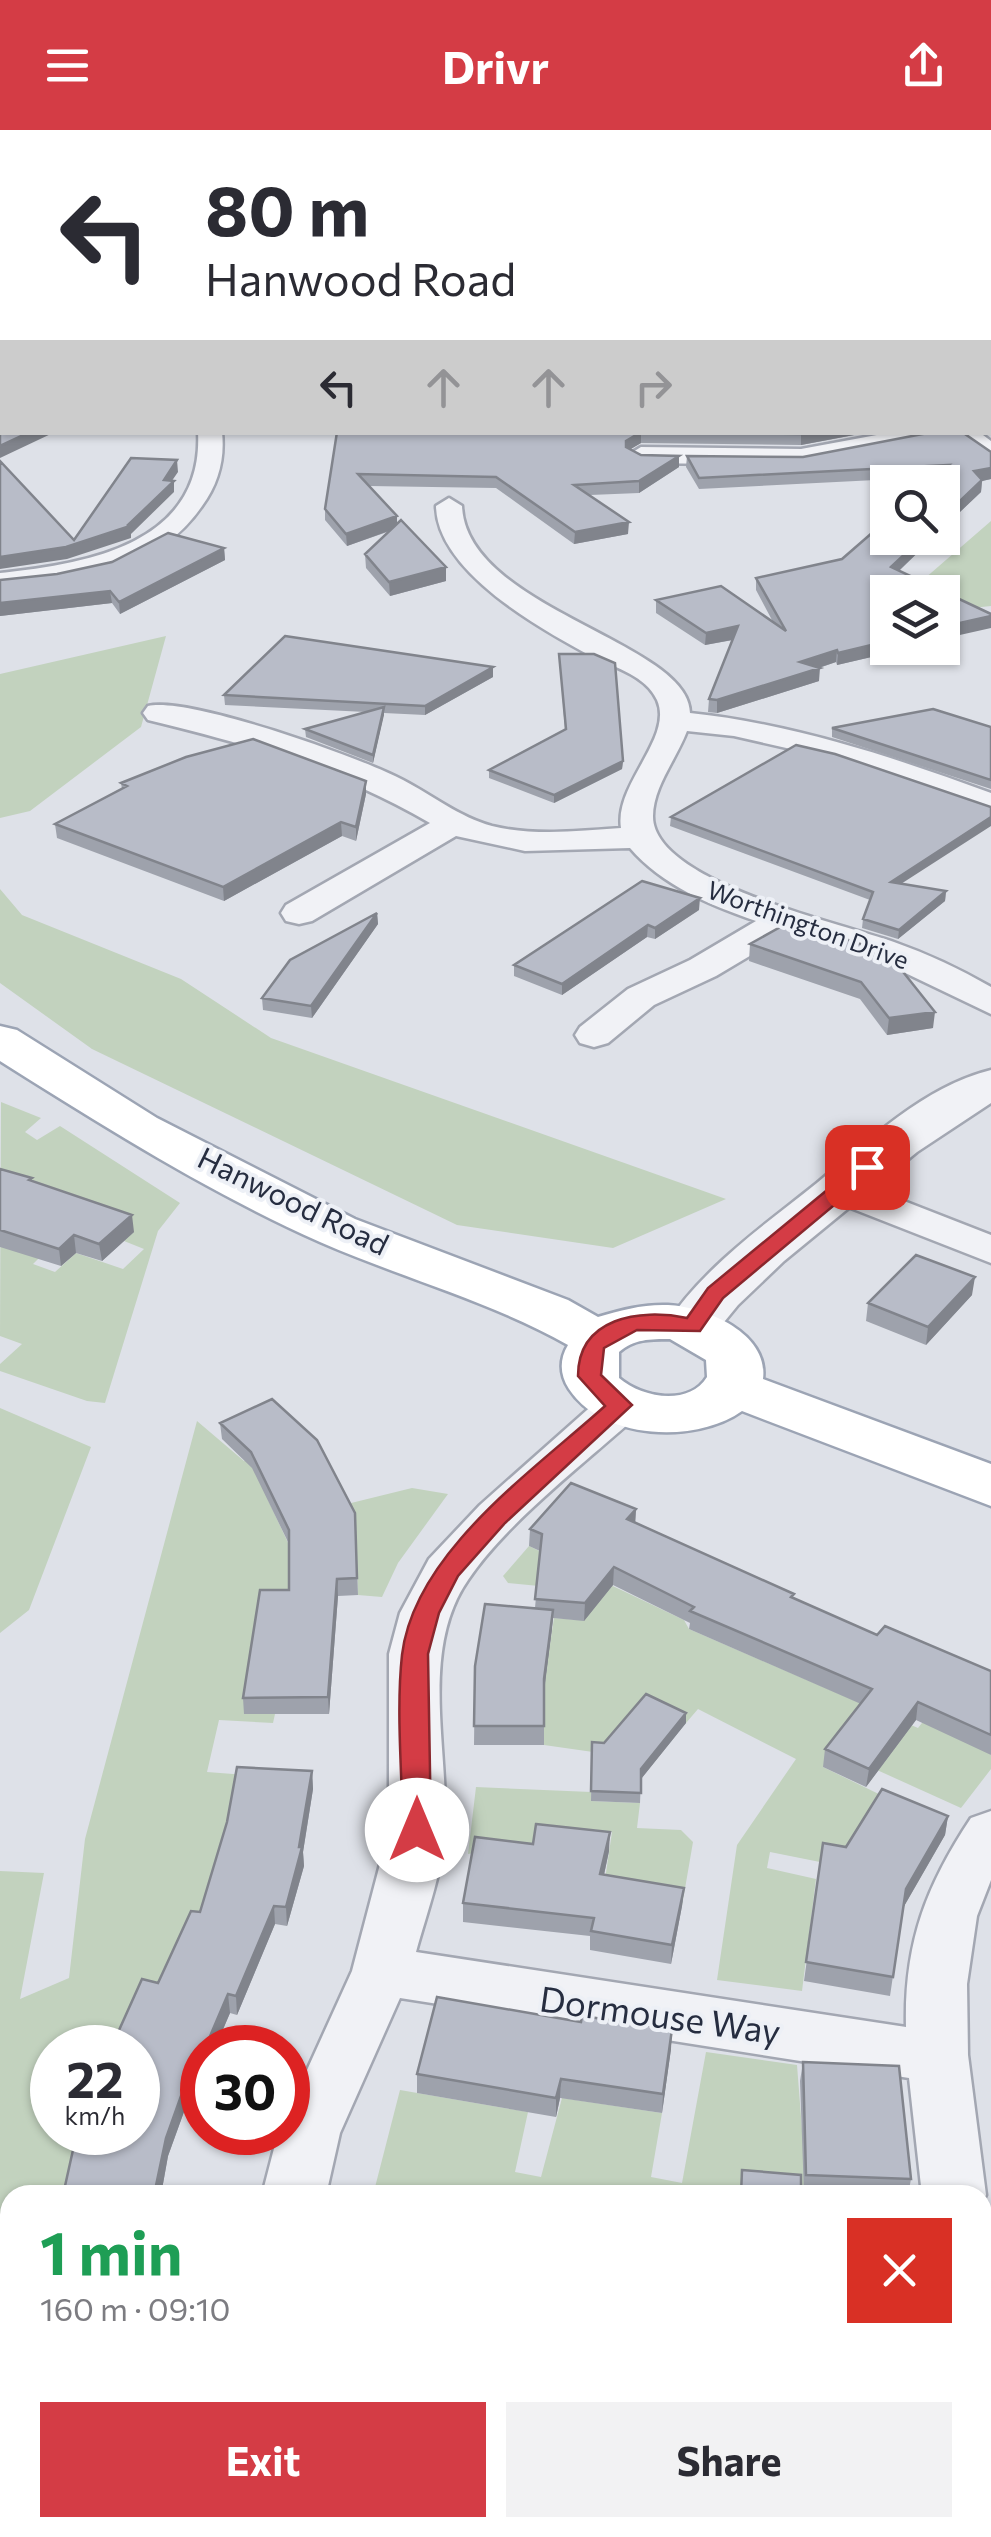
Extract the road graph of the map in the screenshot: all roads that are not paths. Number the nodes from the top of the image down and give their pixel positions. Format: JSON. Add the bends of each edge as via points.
{"nodes":[{"id":1,"x":210,"y":435,"type":"edge"},
{"id":2,"x":920,"y":435,"type":"edge"},
{"id":3,"x":966,"y":435,"type":"edge"},
{"id":4,"x":991,"y":452,"type":"edge"},
{"id":5,"x":641,"y":455,"type":"edge"},
{"id":6,"x":449,"y":506,"type":"dead end"},
{"id":7,"x":0,"y":581,"type":"edge"},
{"id":8,"x":159,"y":714,"type":"dead end"},
{"id":9,"x":678,"y":721,"type":"junction"},
{"id":10,"x":218,"y":726,"type":"junction"},
{"id":11,"x":180,"y":745,"type":"dead end"},
{"id":12,"x":991,"y":804,"type":"edge"},
{"id":13,"x":453,"y":824,"type":"junction"},
{"id":14,"x":640,"y":837,"type":"junction"},
{"id":15,"x":299,"y":913,"type":"dead end"},
{"id":16,"x":786,"y":918,"type":"junction"},
{"id":17,"x":991,"y":1003,"type":"edge"},
{"id":18,"x":631,"y":1005,"type":"junction"},
{"id":19,"x":671,"y":1018,"type":"dead end"},
{"id":20,"x":594,"y":1036,"type":"dead end"},
{"id":21,"x":0,"y":1040,"type":"edge"},
{"id":22,"x":991,"y":1084,"type":"edge"},
{"id":23,"x":840,"y":1190,"type":"junction"},
{"id":24,"x":991,"y":1250,"type":"edge"},
{"id":25,"x":692,"y":1326,"type":"junction"},
{"id":26,"x":598,"y":1339,"type":"junction"},
{"id":27,"x":730,"y":1390,"type":"junction"},
{"id":28,"x":620,"y":1405,"type":"junction"},
{"id":29,"x":991,"y":1486,"type":"edge"},
{"id":30,"x":991,"y":1833,"type":"edge"},
{"id":31,"x":382,"y":1971,"type":"junction"},
{"id":32,"x":938,"y":2057,"type":"junction"},
{"id":33,"x":296,"y":2185,"type":"edge"},
{"id":34,"x":953,"y":2185,"type":"edge"}],
"edges":[{"from":1,"to":7,"type":"street","via":[[212,462],[180,522],[161,539],[86,568]]},
{"from":2,"to":5,"type":"street","via":[[801,457]]},
{"from":3,"to":4,"type":"street"},
{"from":6,"to":9,"type":"street","via":[[452,531],[469,556],[544,612],[661,682],[675,700]]},
{"from":8,"to":10,"type":"street"},
{"from":9,"to":12,"type":"street","via":[[844,751]]},
{"from":9,"to":14,"type":"street","via":[[637,804]]},
{"from":10,"to":11,"type":"street"},
{"from":10,"to":13,"type":"street","via":[[325,756]]},
{"from":13,"to":14,"type":"street","via":[[536,842]]},
{"from":13,"to":15,"type":"street"},
{"from":14,"to":16,"type":"street","name":"Worthington Drive","via":[[654,856],[691,881]]},
{"from":16,"to":17,"type":"street","name":"Worthington Drive","via":[[883,950]]},
{"from":16,"to":18,"type":"street"},
{"from":18,"to":19,"type":"street"},
{"from":18,"to":20,"type":"street"},
{"from":21,"to":26,"type":"main road","name":"Hanwood Road","via":[[140,1128],[337,1230],[498,1291]]},
{"from":22,"to":23,"type":"street","via":[[922,1122]]},
{"from":23,"to":24,"type":"street"},
{"from":23,"to":25,"type":"street","via":[[716,1293]]},
{"from":25,"to":26,"type":"main road","via":[[634,1323]]},
{"from":25,"to":27,"type":"main road","via":[[731,1353]]},
{"from":26,"to":28,"type":"main road","via":[[589,1354],[589,1376]]},
{"from":27,"to":28,"type":"main road","via":[[720,1400],[676,1414]]},
{"from":27,"to":29,"type":"main road"},
{"from":28,"to":31,"type":"street","via":[[496,1518],[447,1571],[426,1613],[415,1654],[417,1830]]},
{"from":30,"to":32,"type":"street","via":[[948,1914],[938,1974]]},
{"from":31,"to":32,"type":"street","name":"Dormouse Way"},
{"from":31,"to":33,"type":"street","via":[[309,2133]]},
{"from":32,"to":34,"type":"street"}]}
